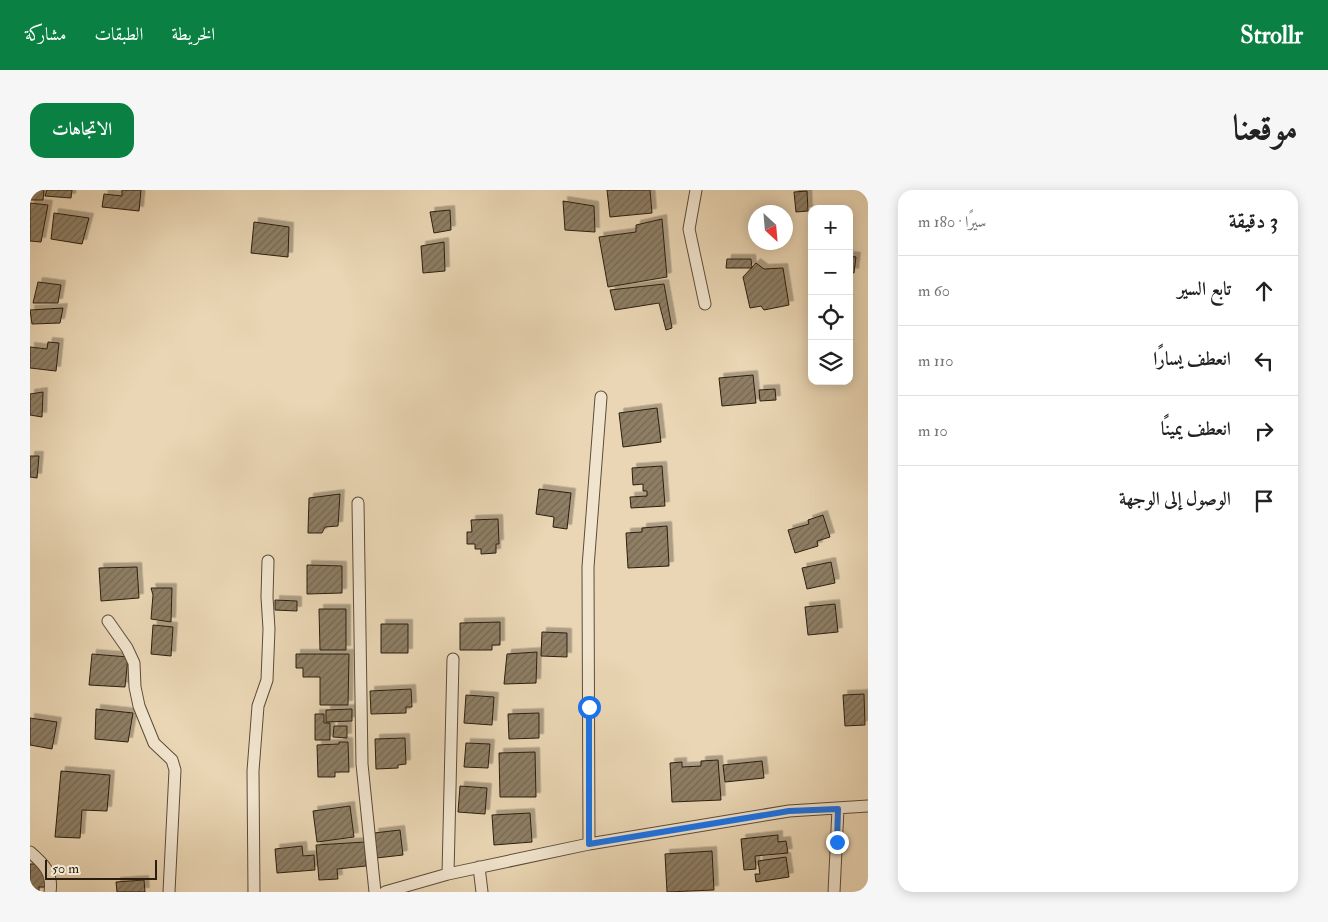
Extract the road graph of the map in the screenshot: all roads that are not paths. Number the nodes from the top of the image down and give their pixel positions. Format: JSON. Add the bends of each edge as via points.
{"nodes":[{"id":1,"x":696,"y":190,"type":"edge"},
{"id":2,"x":706,"y":304,"type":"dead end"},
{"id":3,"x":601,"y":397,"type":"dead end"},
{"id":4,"x":358,"y":502,"type":"dead end"},
{"id":5,"x":268,"y":561,"type":"dead end"},
{"id":6,"x":108,"y":621,"type":"dead end"},
{"id":7,"x":453,"y":659,"type":"dead end"},
{"id":8,"x":868,"y":806,"type":"edge"},
{"id":9,"x":838,"y":809,"type":"junction"},
{"id":10,"x":589,"y":844,"type":"junction"},
{"id":11,"x":30,"y":852,"type":"edge"},
{"id":12,"x":479,"y":867,"type":"junction"},
{"id":13,"x":448,"y":874,"type":"junction"},
{"id":14,"x":50,"y":892,"type":"edge"},
{"id":15,"x":169,"y":892,"type":"edge"},
{"id":16,"x":254,"y":892,"type":"edge"},
{"id":17,"x":376,"y":892,"type":"edge"},
{"id":18,"x":385,"y":892,"type":"edge"},
{"id":19,"x":482,"y":892,"type":"edge"},
{"id":20,"x":834,"y":892,"type":"edge"}],
"edges":[{"from":1,"to":2,"type":"street","via":[[690,229]]},
{"from":3,"to":10,"type":"street","via":[[588,567]]},
{"from":4,"to":17,"type":"street","via":[[362,764]]},
{"from":5,"to":16,"type":"street","via":[[267,680],[258,706],[253,771]]},
{"from":6,"to":15,"type":"street","via":[[134,663],[134,687],[154,743],[172,760],[175,770]]},
{"from":7,"to":13,"type":"street"},
{"from":8,"to":9,"type":"street"},
{"from":9,"to":10,"type":"street","via":[[789,811]]},
{"from":9,"to":20,"type":"street"},
{"from":10,"to":12,"type":"street"},
{"from":11,"to":14,"type":"street","via":[[50,874]]},
{"from":12,"to":13,"type":"street"},
{"from":12,"to":19,"type":"street"},
{"from":13,"to":18,"type":"street"}]}
